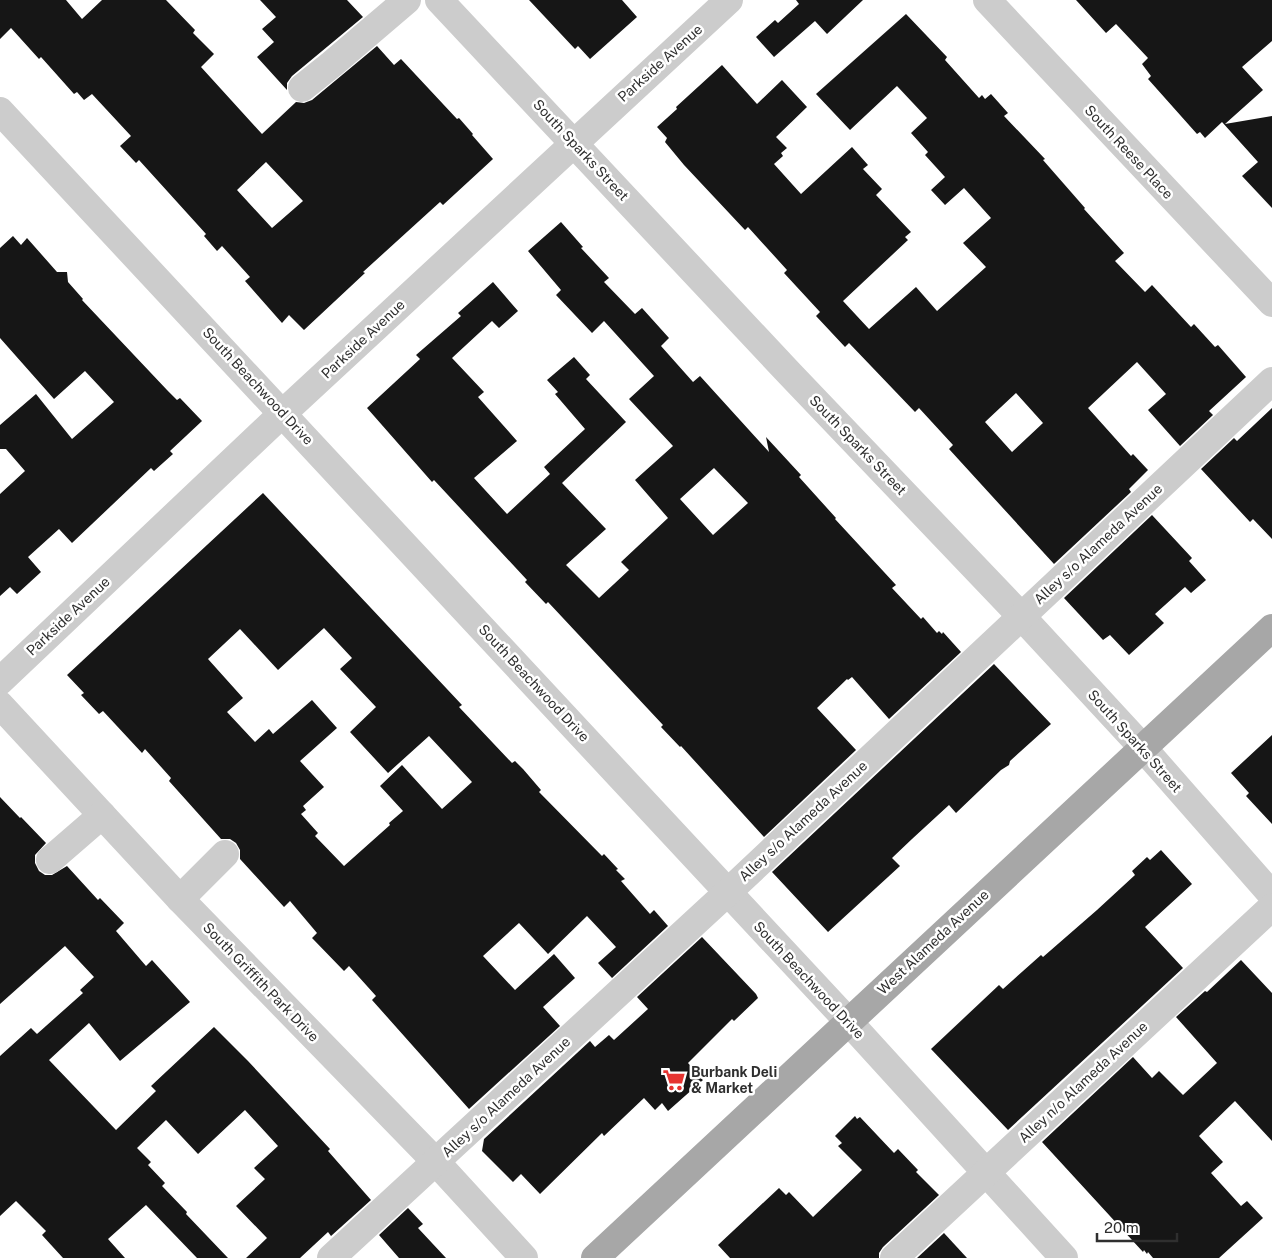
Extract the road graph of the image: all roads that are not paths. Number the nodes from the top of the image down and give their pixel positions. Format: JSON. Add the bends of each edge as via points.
{"nodes":[{"id":1,"x":407,"y":0,"type":"edge"},
{"id":2,"x":439,"y":0,"type":"edge"},
{"id":3,"x":729,"y":0,"type":"edge"},
{"id":4,"x":987,"y":0,"type":"edge"},
{"id":5,"x":302,"y":88,"type":"dead end"},
{"id":6,"x":0,"y":110,"type":"edge"},
{"id":7,"x":574,"y":143,"type":"junction"},
{"id":8,"x":1272,"y":303,"type":"edge"},
{"id":9,"x":1272,"y":381,"type":"edge"},
{"id":10,"x":283,"y":413,"type":"junction"},
{"id":11,"x":1021,"y":616,"type":"junction"},
{"id":12,"x":1272,"y":628,"type":"edge"},
{"id":13,"x":0,"y":681,"type":"edge"},
{"id":14,"x":0,"y":705,"type":"edge"},
{"id":15,"x":1143,"y":748,"type":"junction"},
{"id":16,"x":102,"y":815,"type":"junction"},
{"id":17,"x":225,"y":854,"type":"dead end"},
{"id":18,"x":50,"y":860,"type":"dead end"},
{"id":19,"x":728,"y":892,"type":"junction"},
{"id":20,"x":1272,"y":895,"type":"edge"},
{"id":21,"x":180,"y":899,"type":"junction"},
{"id":22,"x":1272,"y":907,"type":"edge"},
{"id":23,"x":848,"y":1021,"type":"junction"},
{"id":24,"x":436,"y":1162,"type":"junction"},
{"id":25,"x":985,"y":1172,"type":"junction"},
{"id":26,"x":331,"y":1258,"type":"edge"},
{"id":27,"x":524,"y":1258,"type":"edge"},
{"id":28,"x":595,"y":1258,"type":"edge"},
{"id":29,"x":894,"y":1258,"type":"edge"},
{"id":30,"x":1064,"y":1258,"type":"edge"}],
"edges":[{"from":1,"to":5,"type":"street"},
{"from":2,"to":7,"type":"street","name":"South Sparks Street"},
{"from":3,"to":7,"type":"street","name":"Parkside Avenue"},
{"from":4,"to":8,"type":"street","name":"South Reese Place"},
{"from":6,"to":10,"type":"street","name":"South Beachwood Drive"},
{"from":7,"to":10,"type":"street","name":"Parkside Avenue"},
{"from":7,"to":11,"type":"street","name":"South Sparks Street"},
{"from":9,"to":11,"type":"street","name":"Alley s/o Alameda Avenue"},
{"from":10,"to":13,"type":"street","name":"Parkside Avenue"},
{"from":10,"to":19,"type":"street","name":"South Beachwood Drive"},
{"from":11,"to":15,"type":"street","name":"South Sparks Street"},
{"from":11,"to":19,"type":"street","name":"Alley s/o Alameda Avenue"},
{"from":12,"to":15,"type":"main road","name":"West Alameda Avenue"},
{"from":14,"to":16,"type":"street","name":"South Griffith Park Drive"},
{"from":15,"to":20,"type":"street","name":"South Sparks Street"},
{"from":15,"to":23,"type":"main road","name":"West Alameda Avenue"},
{"from":16,"to":18,"type":"street"},
{"from":16,"to":21,"type":"street","name":"South Griffith Park Drive"},
{"from":17,"to":21,"type":"street"},
{"from":19,"to":23,"type":"street","name":"South Beachwood Drive"},
{"from":19,"to":24,"type":"street","name":"Alley s/o Alameda Avenue"},
{"from":21,"to":24,"type":"street","name":"South Griffith Park Drive"},
{"from":22,"to":25,"type":"street","name":"Alley n/o Alameda Avenue"},
{"from":23,"to":25,"type":"street","name":"South Beachwood Drive"},
{"from":23,"to":28,"type":"main road","name":"West Alameda Avenue"},
{"from":24,"to":26,"type":"street","name":"Alley s/o Alameda Avenue"},
{"from":24,"to":27,"type":"street","name":"South Griffith Park Drive"},
{"from":25,"to":29,"type":"street","name":"Alley n/o Alameda Avenue"},
{"from":25,"to":30,"type":"street","name":"South Beachwood Drive"}]}
